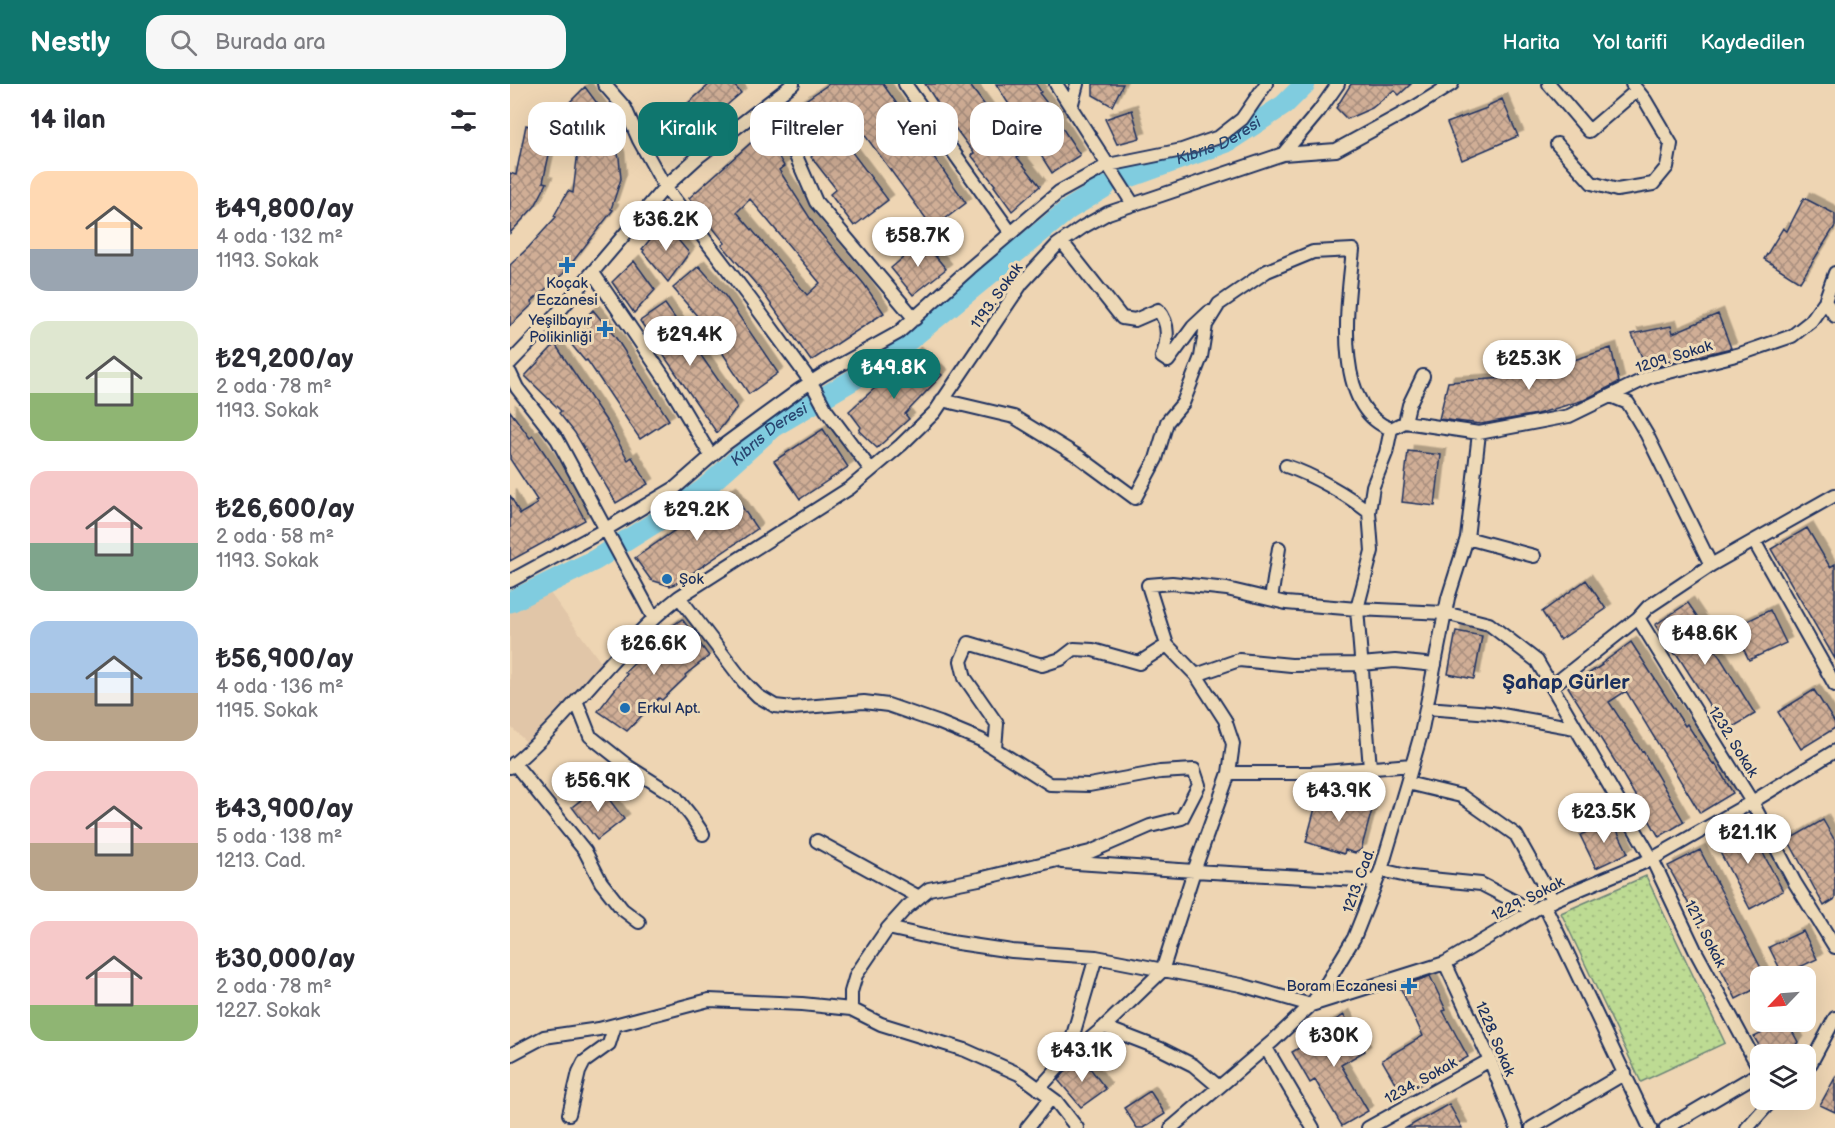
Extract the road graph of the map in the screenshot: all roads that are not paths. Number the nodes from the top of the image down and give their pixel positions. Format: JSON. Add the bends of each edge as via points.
{"nodes":[{"id":1,"x":604,"y":84,"type":"edge"},
{"id":2,"x":793,"y":84,"type":"edge"},
{"id":3,"x":905,"y":84,"type":"edge"},
{"id":4,"x":1056,"y":84,"type":"edge"},
{"id":5,"x":1077,"y":84,"type":"edge"},
{"id":6,"x":1266,"y":84,"type":"edge"},
{"id":7,"x":1338,"y":84,"type":"edge"},
{"id":8,"x":1452,"y":84,"type":"edge"},
{"id":9,"x":1550,"y":84,"type":"edge"},
{"id":10,"x":1635,"y":87,"type":"edge"},
{"id":11,"x":772,"y":101,"type":"junction"},
{"id":12,"x":1071,"y":106,"type":"junction"},
{"id":13,"x":1557,"y":144,"type":"dead end"},
{"id":14,"x":1283,"y":154,"type":"junction"},
{"id":15,"x":1108,"y":165,"type":"junction"},
{"id":16,"x":664,"y":187,"type":"junction"},
{"id":17,"x":1133,"y":204,"type":"junction"},
{"id":18,"x":1011,"y":233,"type":"junction"},
{"id":19,"x":1062,"y":242,"type":"junction"},
{"id":20,"x":593,"y":273,"type":"junction"},
{"id":21,"x":1835,"y":273,"type":"edge"},
{"id":22,"x":1825,"y":301,"type":"junction"},
{"id":23,"x":1219,"y":304,"type":"junction"},
{"id":24,"x":1835,"y":316,"type":"edge"},
{"id":25,"x":915,"y":319,"type":"junction"},
{"id":26,"x":510,"y":363,"type":"edge"},
{"id":27,"x":510,"y":373,"type":"edge"},
{"id":28,"x":1423,"y":376,"type":"dead end"},
{"id":29,"x":812,"y":383,"type":"junction"},
{"id":30,"x":1611,"y":396,"type":"junction"},
{"id":31,"x":942,"y":400,"type":"junction"},
{"id":32,"x":1405,"y":422,"type":"junction"},
{"id":33,"x":1391,"y":429,"type":"junction"},
{"id":34,"x":1479,"y":433,"type":"junction"},
{"id":35,"x":711,"y":456,"type":"junction"},
{"id":36,"x":1286,"y":466,"type":"dead end"},
{"id":37,"x":871,"y":470,"type":"junction"},
{"id":38,"x":1835,"y":495,"type":"edge"},
{"id":39,"x":1369,"y":512,"type":"junction"},
{"id":40,"x":606,"y":529,"type":"junction"},
{"id":41,"x":1467,"y":538,"type":"junction"},
{"id":42,"x":1754,"y":541,"type":"junction"},
{"id":43,"x":1279,"y":548,"type":"dead end"},
{"id":44,"x":1534,"y":556,"type":"dead end"},
{"id":45,"x":1711,"y":565,"type":"junction"},
{"id":46,"x":510,"y":581,"type":"edge"},
{"id":47,"x":679,"y":597,"type":"junction"},
{"id":48,"x":1271,"y":599,"type":"junction"},
{"id":49,"x":1357,"y":609,"type":"junction"},
{"id":50,"x":1445,"y":613,"type":"junction"},
{"id":51,"x":653,"y":617,"type":"junction"},
{"id":52,"x":1638,"y":618,"type":"junction"},
{"id":53,"x":1167,"y":645,"type":"junction"},
{"id":54,"x":1361,"y":664,"type":"junction"},
{"id":55,"x":1435,"y":665,"type":"junction"},
{"id":56,"x":1196,"y":675,"type":"junction"},
{"id":57,"x":1835,"y":684,"type":"edge"},
{"id":58,"x":1552,"y":686,"type":"junction"},
{"id":59,"x":577,"y":703,"type":"junction"},
{"id":60,"x":1426,"y":708,"type":"junction"},
{"id":61,"x":1575,"y":728,"type":"junction"},
{"id":62,"x":995,"y":748,"type":"junction"},
{"id":63,"x":1835,"y":751,"type":"edge"},
{"id":64,"x":512,"y":765,"type":"edge"},
{"id":65,"x":1412,"y":765,"type":"junction"},
{"id":66,"x":1370,"y":768,"type":"junction"},
{"id":67,"x":1229,"y":773,"type":"junction"},
{"id":68,"x":1407,"y":783,"type":"junction"},
{"id":69,"x":1752,"y":802,"type":"junction"},
{"id":70,"x":703,"y":834,"type":"dead end"},
{"id":71,"x":817,"y":841,"type":"dead end"},
{"id":72,"x":1652,"y":860,"type":"junction"},
{"id":73,"x":1052,"y":861,"type":"junction"},
{"id":74,"x":1194,"y":872,"type":"junction"},
{"id":75,"x":1378,"y":876,"type":"junction"},
{"id":76,"x":919,"y":897,"type":"junction"},
{"id":77,"x":1543,"y":905,"type":"junction"},
{"id":78,"x":639,"y":922,"type":"dead end"},
{"id":79,"x":888,"y":928,"type":"junction"},
{"id":80,"x":1835,"y":947,"type":"edge"},
{"id":81,"x":1096,"y":957,"type":"junction"},
{"id":82,"x":1445,"y":963,"type":"junction"},
{"id":83,"x":1162,"y":971,"type":"junction"},
{"id":84,"x":1311,"y":1005,"type":"junction"},
{"id":85,"x":851,"y":1009,"type":"junction"},
{"id":86,"x":1835,"y":1018,"type":"edge"},
{"id":87,"x":615,"y":1025,"type":"junction"},
{"id":88,"x":1104,"y":1027,"type":"junction"},
{"id":89,"x":1266,"y":1048,"type":"junction"},
{"id":90,"x":1750,"y":1052,"type":"edge"},
{"id":91,"x":1816,"y":1054,"type":"edge"},
{"id":92,"x":510,"y":1055,"type":"edge"},
{"id":93,"x":1066,"y":1059,"type":"junction"},
{"id":94,"x":1490,"y":1060,"type":"junction"},
{"id":95,"x":1625,"y":1073,"type":"junction"},
{"id":96,"x":1750,"y":1078,"type":"edge"},
{"id":97,"x":1219,"y":1088,"type":"junction"},
{"id":98,"x":1039,"y":1089,"type":"junction"},
{"id":99,"x":1051,"y":1098,"type":"junction"},
{"id":100,"x":1763,"y":1110,"type":"edge"},
{"id":101,"x":569,"y":1114,"type":"dead end"},
{"id":102,"x":1027,"y":1128,"type":"edge"},
{"id":103,"x":1077,"y":1128,"type":"edge"},
{"id":104,"x":1171,"y":1128,"type":"edge"},
{"id":105,"x":1313,"y":1128,"type":"edge"},
{"id":106,"x":1368,"y":1128,"type":"edge"},
{"id":107,"x":1517,"y":1128,"type":"edge"},
{"id":108,"x":1532,"y":1128,"type":"edge"},
{"id":109,"x":1650,"y":1128,"type":"edge"},
{"id":110,"x":1666,"y":1128,"type":"edge"},
{"id":111,"x":1747,"y":1128,"type":"edge"}],
"edges":[{"from":1,"to":16,"type":"street","via":[[625,108]]},
{"from":2,"to":11,"type":"street"},
{"from":3,"to":18,"type":"street"},
{"from":4,"to":12,"type":"street"},
{"from":5,"to":12,"type":"street"},
{"from":6,"to":15,"type":"street","via":[[1242,119],[1219,137],[1182,150]]},
{"from":7,"to":14,"type":"street"},
{"from":8,"to":14,"type":"street","name":"1193. Sokak","via":[[1336,150]]},
{"from":9,"to":10,"type":"street","via":[[1588,131]]},
{"from":10,"to":13,"type":"street","via":[[1671,144],[1667,167],[1653,184],[1617,190],[1592,183]]},
{"from":11,"to":16,"type":"street"},
{"from":11,"to":25,"type":"street","via":[[816,202]]},
{"from":12,"to":15,"type":"street"},
{"from":14,"to":17,"type":"street","name":"1193. Sokak"},
{"from":15,"to":17,"type":"street"},
{"from":15,"to":18,"type":"street","via":[[1059,192]]},
{"from":16,"to":20,"type":"street"},
{"from":16,"to":29,"type":"street"},
{"from":17,"to":19,"type":"street","name":"1193. Sokak","via":[[1108,213]]},
{"from":18,"to":25,"type":"street"},
{"from":19,"to":23,"type":"street","via":[[1122,318],[1135,320],[1158,310],[1167,328],[1162,357],[1168,360],[1193,327]]},
{"from":19,"to":31,"type":"street","name":"1193. Sokak","via":[[1022,283]]},
{"from":20,"to":26,"type":"street"},
{"from":20,"to":35,"type":"street","via":[[664,377]]},
{"from":21,"to":22,"type":"street","name":"1209. Sokak"},
{"from":22,"to":24,"type":"street"},
{"from":22,"to":30,"type":"street","name":"1209. Sokak","via":[[1811,321],[1792,336],[1649,377]]},
{"from":23,"to":31,"type":"street","via":[[1206,325],[1202,357],[1183,403],[1167,422],[1156,459],[1135,498],[1078,456],[1014,417]]},
{"from":23,"to":33,"type":"street","via":[[1267,272],[1313,252],[1353,250],[1347,307],[1353,386],[1361,404],[1381,425]]},
{"from":25,"to":29,"type":"street"},
{"from":27,"to":40,"type":"street","via":[[557,440]]},
{"from":28,"to":32,"type":"street","via":[[1408,405]]},
{"from":29,"to":35,"type":"street"},
{"from":29,"to":37,"type":"street","via":[[826,410]]},
{"from":30,"to":34,"type":"street","name":"1209. Sokak","via":[[1569,416]]},
{"from":30,"to":45,"type":"street","via":[[1628,403]]},
{"from":31,"to":37,"type":"street","name":"1193. Sokak","via":[[921,426]]},
{"from":32,"to":33,"type":"street"},
{"from":32,"to":34,"type":"street","name":"1209. Sokak"},
{"from":33,"to":39,"type":"street"},
{"from":34,"to":41,"type":"street","name":"1213. Cad."},
{"from":35,"to":40,"type":"street","via":[[675,488]]},
{"from":36,"to":39,"type":"street"},
{"from":37,"to":47,"type":"street","name":"1193. Sokak","via":[[850,488]]},
{"from":38,"to":42,"type":"street"},
{"from":39,"to":49,"type":"street","via":[[1372,551]]},
{"from":40,"to":46,"type":"street"},
{"from":40,"to":51,"type":"street"},
{"from":41,"to":44,"type":"street"},
{"from":41,"to":50,"type":"street","name":"1213. Cad."},
{"from":42,"to":45,"type":"street"},
{"from":42,"to":57,"type":"street"},
{"from":43,"to":48,"type":"street"},
{"from":45,"to":52,"type":"street","via":[[1648,607]]},
{"from":47,"to":51,"type":"street","name":"1193. Sokak"},
{"from":47,"to":62,"type":"street","via":[[744,682],[775,706],[864,702],[888,705]]},
{"from":48,"to":49,"type":"street","name":"1211. Sokak"},
{"from":48,"to":53,"type":"street","name":"1211. Sokak","via":[[1172,583],[1148,585]]},
{"from":49,"to":50,"type":"street","name":"1211. Sokak"},
{"from":49,"to":54,"type":"street"},
{"from":50,"to":55,"type":"street","name":"1213. Cad."},
{"from":50,"to":58,"type":"street","name":"1211. Sokak","via":[[1489,624],[1537,662]]},
{"from":51,"to":59,"type":"street","name":"1193. Sokak"},
{"from":52,"to":58,"type":"street"},
{"from":52,"to":69,"type":"street","name":"1232. Sokak"},
{"from":53,"to":56,"type":"street"},
{"from":53,"to":62,"type":"street","via":[[1139,663],[1093,650],[1074,649],[1061,659],[1042,665],[969,643],[961,661],[965,678],[997,724]]},
{"from":54,"to":55,"type":"street","via":[[1395,661]]},
{"from":54,"to":56,"type":"street","via":[[1291,665],[1239,660]]},
{"from":54,"to":66,"type":"street"},
{"from":55,"to":60,"type":"street","name":"1213. Cad."},
{"from":56,"to":67,"type":"street","via":[[1225,720],[1233,744]]},
{"from":58,"to":61,"type":"street","name":"1211. Sokak"},
{"from":59,"to":64,"type":"street","name":"1193. Sokak"},
{"from":59,"to":70,"type":"street","via":[[590,736],[675,796]]},
{"from":60,"to":61,"type":"street","via":[[1491,713]]},
{"from":60,"to":65,"type":"street","name":"1213. Cad."},
{"from":61,"to":72,"type":"street","name":"1211. Sokak"},
{"from":62,"to":73,"type":"street","via":[[1050,784],[1089,785],[1194,770],[1199,785],[1182,818],[1150,826],[1090,852]]},
{"from":63,"to":69,"type":"street","name":"1229. Sokak"},
{"from":64,"to":78,"type":"street","via":[[585,851],[601,882],[622,909]]},
{"from":65,"to":66,"type":"street"},
{"from":65,"to":68,"type":"street","name":"1213. Cad."},
{"from":66,"to":67,"type":"street"},
{"from":67,"to":74,"type":"street"},
{"from":68,"to":75,"type":"street","name":"1213. Cad."},
{"from":68,"to":77,"type":"street","via":[[1461,796],[1516,835]]},
{"from":69,"to":72,"type":"street","name":"1229. Sokak"},
{"from":69,"to":80,"type":"street","name":"1232. Sokak"},
{"from":71,"to":76,"type":"street"},
{"from":72,"to":77,"type":"street","name":"1229. Sokak"},
{"from":72,"to":90,"type":"street","name":"1211. Sokak"},
{"from":73,"to":74,"type":"street"},
{"from":73,"to":76,"type":"street","via":[[929,889]]},
{"from":74,"to":75,"type":"street"},
{"from":74,"to":83,"type":"street"},
{"from":75,"to":77,"type":"street","via":[[1481,884]]},
{"from":75,"to":84,"type":"street","name":"1213. Cad.","via":[[1354,938]]},
{"from":76,"to":79,"type":"street"},
{"from":77,"to":82,"type":"street","name":"1229. Sokak"},
{"from":77,"to":95,"type":"street"},
{"from":79,"to":81,"type":"street","via":[[971,945]]},
{"from":79,"to":85,"type":"street","via":[[856,975]]},
{"from":81,"to":83,"type":"street"},
{"from":81,"to":93,"type":"street"},
{"from":82,"to":84,"type":"street","name":"1229. Sokak"},
{"from":82,"to":94,"type":"street","name":"1228. Sokak"},
{"from":83,"to":84,"type":"street","via":[[1241,985]]},
{"from":83,"to":88,"type":"street"},
{"from":84,"to":89,"type":"street","name":"1213. Cad."},
{"from":85,"to":87,"type":"street","via":[[709,1000]]},
{"from":85,"to":98,"type":"street","via":[[881,1024],[965,1050],[1019,1074]]},
{"from":86,"to":91,"type":"street"},
{"from":87,"to":92,"type":"street","via":[[544,1037]]},
{"from":87,"to":101,"type":"street","via":[[609,1044],[584,1062]]},
{"from":88,"to":93,"type":"street"},
{"from":88,"to":97,"type":"street","via":[[1192,1065]]},
{"from":89,"to":97,"type":"street","name":"1213. Cad."},
{"from":89,"to":105,"type":"street"},
{"from":93,"to":98,"type":"street"},
{"from":94,"to":106,"type":"street","name":"1234. Sokak"},
{"from":94,"to":107,"type":"street","name":"1228. Sokak"},
{"from":95,"to":108,"type":"street"},
{"from":95,"to":109,"type":"street"},
{"from":96,"to":110,"type":"street"},
{"from":97,"to":104,"type":"street","name":"1213. Cad."},
{"from":98,"to":99,"type":"street"},
{"from":99,"to":102,"type":"street"},
{"from":99,"to":103,"type":"street"},
{"from":100,"to":111,"type":"street"}]}
